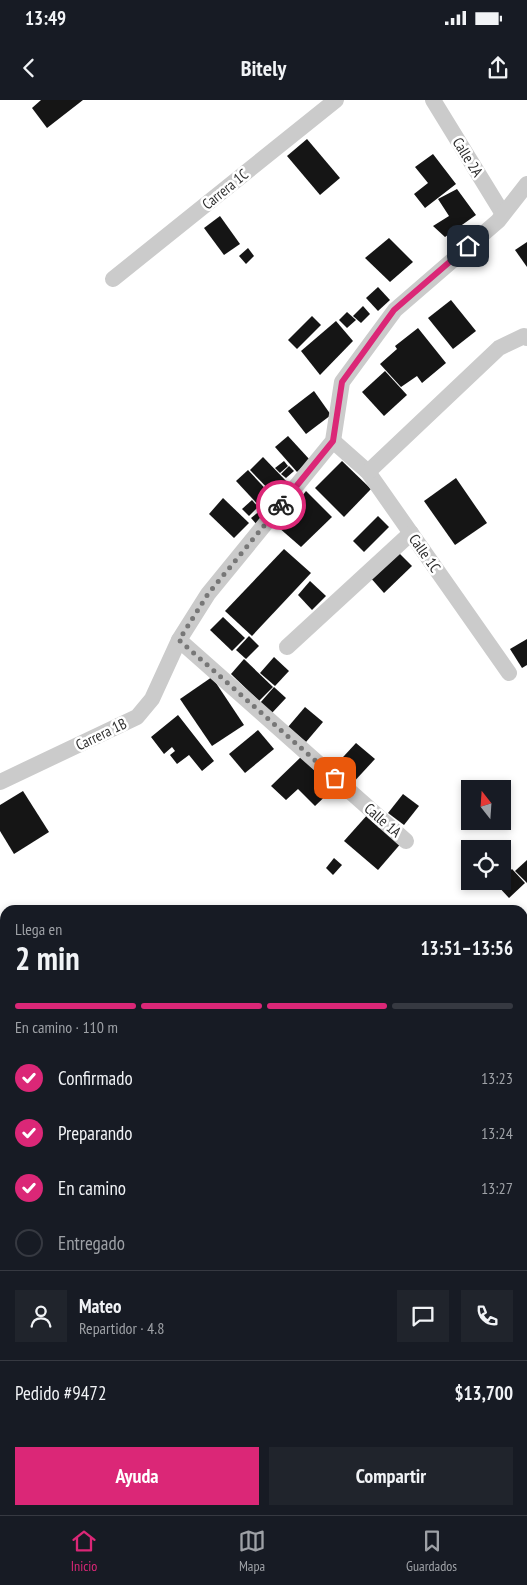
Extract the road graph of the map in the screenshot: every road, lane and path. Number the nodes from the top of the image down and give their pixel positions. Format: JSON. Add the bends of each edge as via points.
{"nodes":[{"id":1,"x":336,"y":100,"type":"edge"},
{"id":2,"x":433,"y":100,"type":"edge"},
{"id":3,"x":527,"y":184,"type":"edge"},
{"id":4,"x":503,"y":214,"type":"junction"},
{"id":5,"x":113,"y":279,"type":"dead end"},
{"id":6,"x":525,"y":337,"type":"edge"},
{"id":7,"x":333,"y":441,"type":"junction"},
{"id":8,"x":368,"y":472,"type":"junction"},
{"id":9,"x":411,"y":533,"type":"junction"},
{"id":10,"x":179,"y":640,"type":"junction"},
{"id":11,"x":287,"y":647,"type":"dead end"},
{"id":12,"x":509,"y":673,"type":"dead end"},
{"id":13,"x":0,"y":782,"type":"edge"},
{"id":14,"x":406,"y":841,"type":"dead end"}],
"edges":[{"from":1,"to":5,"type":"street","name":"Carrera 1C"},
{"from":2,"to":4,"type":"street","name":"Calle 2A"},
{"from":3,"to":4,"type":"street"},
{"from":4,"to":7,"type":"street","via":[[394,310],[342,382]]},
{"from":6,"to":8,"type":"street","via":[[499,348]]},
{"from":7,"to":8,"type":"street","name":"Calle 1C"},
{"from":7,"to":10,"type":"street","name":"Carrera 1B","via":[[208,594]]},
{"from":8,"to":9,"type":"street","name":"Calle 1C"},
{"from":9,"to":11,"type":"street"},
{"from":9,"to":12,"type":"street","name":"Calle 1C"},
{"from":10,"to":13,"type":"street","name":"Carrera 1B","via":[[152,699],[137,716]]},
{"from":10,"to":14,"type":"street","name":"Calle 1A"}]}
